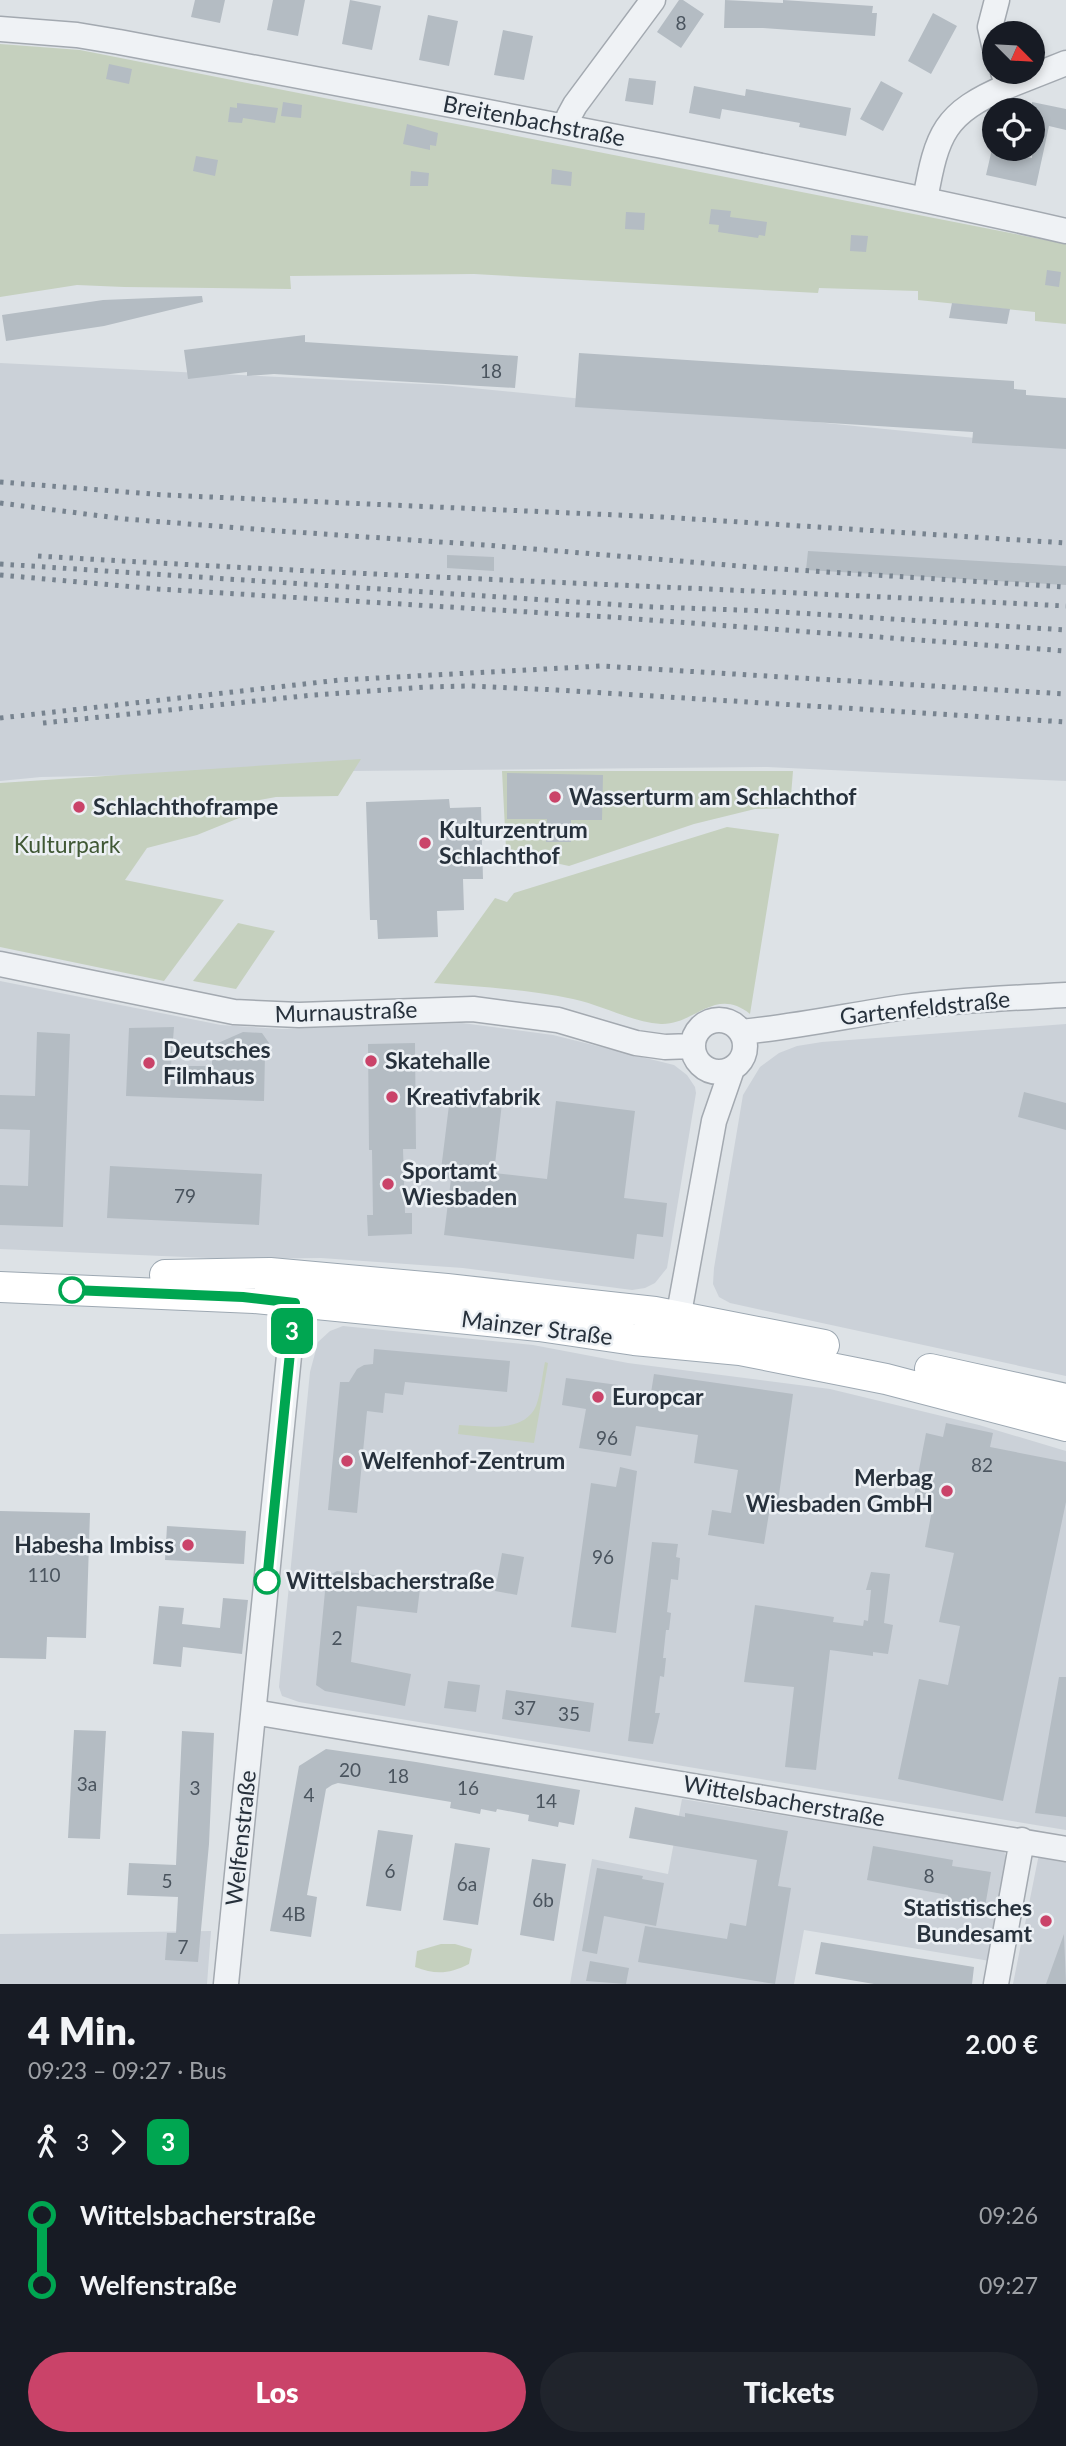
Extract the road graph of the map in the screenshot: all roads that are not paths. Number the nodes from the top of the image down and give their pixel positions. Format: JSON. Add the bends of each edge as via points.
{"nodes":[{"id":1,"x":653,"y":0,"type":"edge"},
{"id":2,"x":992,"y":1,"type":"edge"},
{"id":3,"x":990,"y":21,"type":"edge"},
{"id":4,"x":0,"y":29,"type":"edge"},
{"id":5,"x":1066,"y":63,"type":"edge"},
{"id":6,"x":1045,"y":69,"type":"edge"},
{"id":7,"x":998,"y":84,"type":"edge"},
{"id":8,"x":567,"y":127,"type":"junction"},
{"id":9,"x":926,"y":200,"type":"junction"},
{"id":10,"x":1066,"y":231,"type":"edge"},
{"id":11,"x":0,"y":964,"type":"edge"},
{"id":12,"x":1066,"y":995,"type":"edge"},
{"id":13,"x":693,"y":1046,"type":"junction"},
{"id":14,"x":731,"y":1056,"type":"junction"},
{"id":15,"x":0,"y":1270,"type":"edge"},
{"id":16,"x":0,"y":1287,"type":"edge"},
{"id":17,"x":296,"y":1289,"type":"junction"},
{"id":18,"x":676,"y":1330,"type":"junction"},
{"id":19,"x":1066,"y":1401,"type":"edge"},
{"id":20,"x":1066,"y":1426,"type":"edge"},
{"id":21,"x":254,"y":1712,"type":"junction"},
{"id":22,"x":1022,"y":1840,"type":"junction"},
{"id":23,"x":1066,"y":1849,"type":"edge"},
{"id":24,"x":226,"y":1984,"type":"edge"},
{"id":25,"x":996,"y":1984,"type":"edge"}],
"edges":[{"from":1,"to":8,"type":"street","via":[[575,105]]},
{"from":2,"to":3,"type":"street"},
{"from":4,"to":8,"type":"street","name":"Breitenbachstraße","via":[[77,35]]},
{"from":5,"to":6,"type":"street"},
{"from":7,"to":9,"type":"street","via":[[973,101],[944,132],[934,156]]},
{"from":8,"to":9,"type":"street","name":"Breitenbachstraße"},
{"from":9,"to":10,"type":"street","name":"Breitenbachstraße"},
{"from":11,"to":13,"type":"street","name":"Murnaustraße","via":[[234,1013],[473,1009],[558,1020],[636,1043]]},
{"from":12,"to":14,"type":"street","name":"Gartenfeldstraße","via":[[909,1007],[819,1020],[786,1028]]},
{"from":13,"to":14,"type":"street","via":[[696,1058]]},
{"from":13,"to":14,"type":"street","via":[[697,1032],[708,1023],[730,1022]]},
{"from":14,"to":18,"type":"street","via":[[714,1121]]},
{"from":15,"to":17,"type":"main road","name":"Mainzer Straße","via":[[255,1273]]},
{"from":16,"to":17,"type":"main road","name":"Mainzer Straße","via":[[243,1297]]},
{"from":17,"to":18,"type":"main road","name":"Mainzer Straße","via":[[352,1308],[539,1326]]},
{"from":17,"to":18,"type":"main road","name":"Mainzer Straße","via":[[628,1309]]},
{"from":17,"to":21,"type":"street","name":"Welfenstraße"},
{"from":18,"to":19,"type":"main road","name":"Mainzer Straße","via":[[834,1347]]},
{"from":18,"to":20,"type":"main road","name":"Mainzer Straße","via":[[740,1350],[886,1379]]},
{"from":21,"to":22,"type":"street","name":"Wittelsbacherstraße"},
{"from":21,"to":24,"type":"street","name":"Welfenstraße"},
{"from":22,"to":23,"type":"street","name":"Wittelsbacherstraße"},
{"from":22,"to":25,"type":"street"}]}
